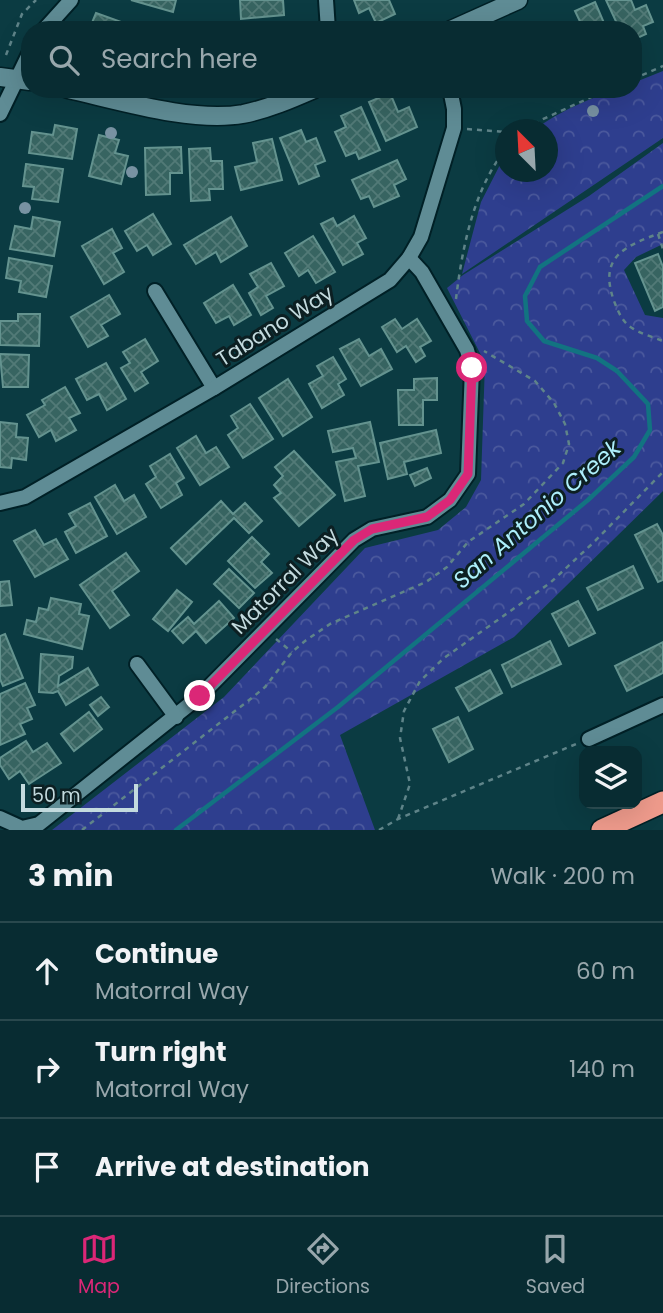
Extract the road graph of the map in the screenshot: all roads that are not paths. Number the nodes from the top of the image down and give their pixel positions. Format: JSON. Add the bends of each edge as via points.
{"nodes":[{"id":1,"x":71,"y":0,"type":"edge"},
{"id":2,"x":326,"y":0,"type":"edge"},
{"id":3,"x":518,"y":0,"type":"edge"},
{"id":4,"x":52,"y":21,"type":"edge"},
{"id":5,"x":327,"y":21,"type":"edge"},
{"id":6,"x":471,"y":21,"type":"edge"},
{"id":7,"x":15,"y":79,"type":"edge"},
{"id":8,"x":110,"y":98,"type":"edge"},
{"id":9,"x":294,"y":98,"type":"edge"},
{"id":10,"x":452,"y":98,"type":"edge"},
{"id":11,"x":0,"y":114,"type":"edge"},
{"id":12,"x":409,"y":258,"type":"junction"},
{"id":13,"x":155,"y":291,"type":"dead end"},
{"id":14,"x":214,"y":388,"type":"junction"},
{"id":15,"x":0,"y":503,"type":"edge"},
{"id":16,"x":137,"y":664,"type":"dead end"},
{"id":17,"x":663,"y":705,"type":"edge"},
{"id":18,"x":176,"y":717,"type":"junction"},
{"id":19,"x":589,"y":739,"type":"road end"},
{"id":20,"x":663,"y":802,"type":"edge"},
{"id":21,"x":0,"y":818,"type":"edge"},
{"id":22,"x":22,"y":828,"type":"edge"},
{"id":23,"x":602,"y":830,"type":"edge"}],
"edges":[{"from":1,"to":4,"type":"street"},
{"from":2,"to":5,"type":"street"},
{"from":3,"to":6,"type":"street"},
{"from":7,"to":11,"type":"street"},
{"from":8,"to":9,"type":"street","via":[[220,116]]},
{"from":10,"to":12,"type":"street","name":"Tabano Way","via":[[454,128],[421,237]]},
{"from":12,"to":14,"type":"street","name":"Tabano Way","via":[[390,280]]},
{"from":12,"to":18,"type":"street","name":"Matorral Way","via":[[461,340],[472,368],[468,474],[450,500],[427,517],[372,529],[354,540]]},
{"from":13,"to":14,"type":"street"},
{"from":14,"to":15,"type":"street","name":"Tabano Way","via":[[25,497]]},
{"from":16,"to":18,"type":"street"},
{"from":17,"to":19,"type":"street"},
{"from":18,"to":22,"type":"street","name":"Matorral Way","via":[[38,824]]},
{"from":20,"to":23,"type":"highway"},
{"from":21,"to":22,"type":"street"}]}
